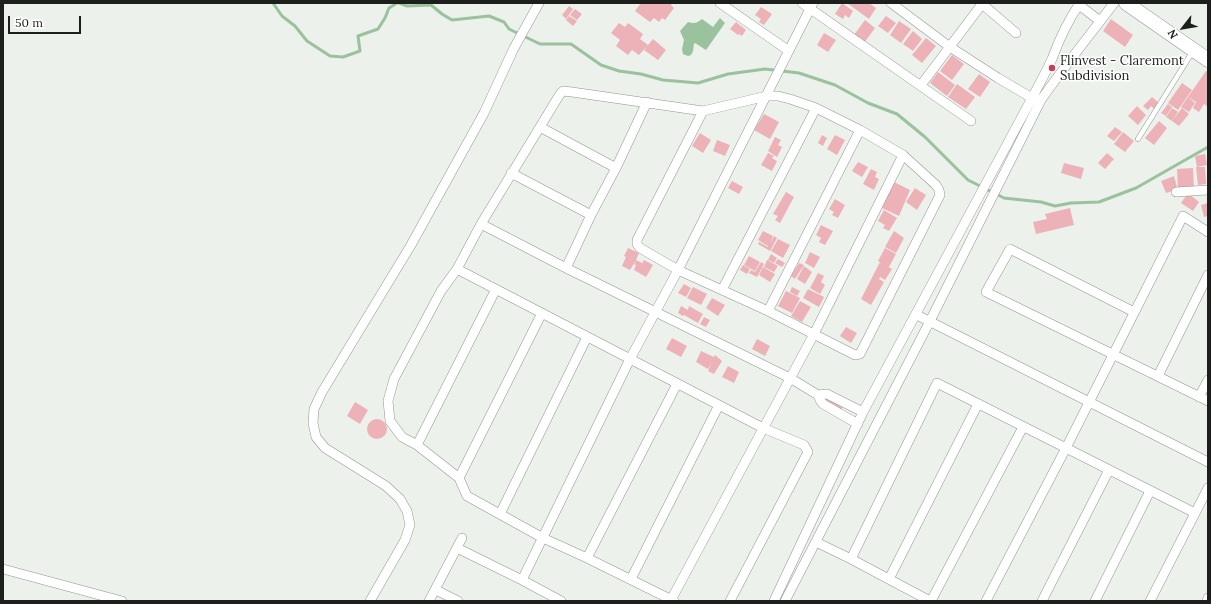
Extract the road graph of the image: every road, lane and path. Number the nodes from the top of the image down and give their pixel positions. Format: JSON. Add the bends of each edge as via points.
{"nodes":[{"id":1,"x":539,"y":3,"type":"edge"},
{"id":2,"x":720,"y":3,"type":"edge"},
{"id":3,"x":891,"y":3,"type":"edge"},
{"id":4,"x":982,"y":3,"type":"edge"},
{"id":5,"x":1114,"y":3,"type":"edge"},
{"id":6,"x":1126,"y":3,"type":"edge"},
{"id":7,"x":1079,"y":4,"type":"edge"},
{"id":8,"x":808,"y":5,"type":"edge"},
{"id":9,"x":1100,"y":21,"type":"junction"},
{"id":10,"x":1016,"y":33,"type":"dead end"},
{"id":11,"x":950,"y":47,"type":"junction"},
{"id":12,"x":1194,"y":50,"type":"junction"},
{"id":13,"x":789,"y":51,"type":"junction"},
{"id":14,"x":1208,"y":60,"type":"edge"},
{"id":15,"x":921,"y":86,"type":"junction"},
{"id":16,"x":767,"y":96,"type":"junction"},
{"id":17,"x":1037,"y":99,"type":"junction"},
{"id":18,"x":648,"y":102,"type":"junction"},
{"id":19,"x":816,"y":108,"type":"junction"},
{"id":20,"x":704,"y":111,"type":"junction"},
{"id":21,"x":971,"y":121,"type":"dead end"},
{"id":22,"x":540,"y":127,"type":"junction"},
{"id":23,"x":860,"y":130,"type":"junction"},
{"id":24,"x":1138,"y":139,"type":"dead end"},
{"id":25,"x":904,"y":155,"type":"junction"},
{"id":26,"x":616,"y":168,"type":"junction"},
{"id":27,"x":511,"y":174,"type":"junction"},
{"id":28,"x":1208,"y":190,"type":"edge"},
{"id":29,"x":1176,"y":192,"type":"dead end"},
{"id":30,"x":591,"y":215,"type":"junction"},
{"id":31,"x":965,"y":222,"type":"junction"},
{"id":32,"x":481,"y":224,"type":"junction"},
{"id":33,"x":977,"y":230,"type":"junction"},
{"id":34,"x":1208,"y":232,"type":"edge"},
{"id":35,"x":566,"y":268,"type":"junction"},
{"id":36,"x":457,"y":269,"type":"junction"},
{"id":37,"x":678,"y":270,"type":"junction"},
{"id":38,"x":1208,"y":275,"type":"edge"},
{"id":39,"x":496,"y":289,"type":"junction"},
{"id":40,"x":722,"y":290,"type":"junction"},
{"id":41,"x":768,"y":311,"type":"junction"},
{"id":42,"x":656,"y":312,"type":"junction"},
{"id":43,"x":1134,"y":312,"type":"junction"},
{"id":44,"x":542,"y":313,"type":"junction"},
{"id":45,"x":917,"y":315,"type":"junction"},
{"id":46,"x":930,"y":322,"type":"junction"},
{"id":47,"x":814,"y":334,"type":"junction"},
{"id":48,"x":587,"y":337,"type":"junction"},
{"id":49,"x":1113,"y":354,"type":"junction"},
{"id":50,"x":630,"y":359,"type":"junction"},
{"id":51,"x":1158,"y":376,"type":"junction"},
{"id":52,"x":790,"y":378,"type":"junction"},
{"id":53,"x":1208,"y":380,"type":"edge"},
{"id":54,"x":677,"y":384,"type":"junction"},
{"id":55,"x":818,"y":395,"type":"junction"},
{"id":56,"x":1199,"y":397,"type":"junction"},
{"id":57,"x":1089,"y":401,"type":"junction"},
{"id":58,"x":1208,"y":401,"type":"edge"},
{"id":59,"x":978,"y":404,"type":"junction"},
{"id":60,"x":719,"y":405,"type":"junction"},
{"id":61,"x":864,"y":412,"type":"junction"},
{"id":62,"x":858,"y":424,"type":"junction"},
{"id":63,"x":1023,"y":427,"type":"junction"},
{"id":64,"x":763,"y":428,"type":"junction"},
{"id":65,"x":417,"y":445,"type":"junction"},
{"id":66,"x":1066,"y":448,"type":"junction"},
{"id":67,"x":1208,"y":462,"type":"edge"},
{"id":68,"x":1109,"y":470,"type":"junction"},
{"id":69,"x":459,"y":478,"type":"junction"},
{"id":70,"x":1208,"y":488,"type":"edge"},
{"id":71,"x":1150,"y":491,"type":"junction"},
{"id":72,"x":1195,"y":513,"type":"junction"},
{"id":73,"x":500,"y":514,"type":"junction"},
{"id":74,"x":462,"y":538,"type":"dead end"},
{"id":75,"x":543,"y":538,"type":"junction"},
{"id":76,"x":816,"y":542,"type":"junction"},
{"id":77,"x":457,"y":548,"type":"junction"},
{"id":78,"x":587,"y":558,"type":"junction"},
{"id":79,"x":850,"y":558,"type":"junction"},
{"id":80,"x":3,"y":570,"type":"edge"},
{"id":81,"x":631,"y":579,"type":"junction"},
{"id":82,"x":889,"y":579,"type":"junction"},
{"id":83,"x":522,"y":580,"type":"junction"},
{"id":84,"x":436,"y":590,"type":"junction"},
{"id":85,"x":673,"y":600,"type":"edge"},
{"id":86,"x":122,"y":601,"type":"edge"},
{"id":87,"x":370,"y":601,"type":"edge"},
{"id":88,"x":429,"y":601,"type":"edge"},
{"id":89,"x":458,"y":601,"type":"edge"},
{"id":90,"x":561,"y":601,"type":"edge"},
{"id":91,"x":730,"y":601,"type":"edge"},
{"id":92,"x":774,"y":601,"type":"edge"},
{"id":93,"x":785,"y":601,"type":"edge"},
{"id":94,"x":930,"y":601,"type":"edge"},
{"id":95,"x":986,"y":601,"type":"edge"},
{"id":96,"x":1042,"y":601,"type":"edge"},
{"id":97,"x":1095,"y":601,"type":"edge"},
{"id":98,"x":1150,"y":601,"type":"edge"}],
"edges":[{"from":1,"to":87,"type":"street","via":[[514,48],[484,113],[411,245],[314,409],[316,437],[325,448],[386,486],[400,498],[407,511],[410,525],[405,540]]},
{"from":2,"to":13,"type":"street"},
{"from":3,"to":11,"type":"street"},
{"from":4,"to":10,"type":"street"},
{"from":4,"to":11,"type":"street"},
{"from":5,"to":9,"type":"street"},
{"from":6,"to":12,"type":"main road"},
{"from":7,"to":9,"type":"street"},
{"from":7,"to":17,"type":"street","via":[[1057,44]]},
{"from":8,"to":13,"type":"street"},
{"from":8,"to":15,"type":"street"},
{"from":9,"to":17,"type":"street"},
{"from":11,"to":15,"type":"street"},
{"from":11,"to":17,"type":"street"},
{"from":12,"to":14,"type":"main road"},
{"from":12,"to":24,"type":"lane"},
{"from":13,"to":16,"type":"street"},
{"from":15,"to":21,"type":"street"},
{"from":16,"to":19,"type":"street","via":[[778,96]]},
{"from":16,"to":20,"type":"street"},
{"from":16,"to":37,"type":"street"},
{"from":17,"to":31,"type":"street"},
{"from":17,"to":33,"type":"street"},
{"from":18,"to":20,"type":"street"},
{"from":18,"to":22,"type":"street","via":[[563,91]]},
{"from":18,"to":26,"type":"street"},
{"from":19,"to":23,"type":"street"},
{"from":19,"to":40,"type":"street"},
{"from":20,"to":37,"type":"street","via":[[637,240],[640,248]]},
{"from":22,"to":26,"type":"street"},
{"from":22,"to":27,"type":"street"},
{"from":23,"to":25,"type":"street"},
{"from":23,"to":41,"type":"street"},
{"from":25,"to":47,"type":"street"},
{"from":25,"to":47,"type":"street","via":[[936,185],[940,195],[860,354],[855,355]]},
{"from":26,"to":30,"type":"street"},
{"from":27,"to":30,"type":"street"},
{"from":27,"to":32,"type":"street"},
{"from":28,"to":29,"type":"street"},
{"from":30,"to":35,"type":"street"},
{"from":31,"to":33,"type":"street"},
{"from":31,"to":45,"type":"street"},
{"from":32,"to":35,"type":"street"},
{"from":32,"to":36,"type":"street"},
{"from":33,"to":46,"type":"street"},
{"from":34,"to":43,"type":"street","via":[[1183,216]]},
{"from":35,"to":42,"type":"street"},
{"from":36,"to":39,"type":"street"},
{"from":36,"to":65,"type":"street","via":[[441,291],[394,379],[388,401],[390,421],[402,437]]},
{"from":37,"to":40,"type":"street"},
{"from":37,"to":42,"type":"street"},
{"from":38,"to":51,"type":"street"},
{"from":39,"to":44,"type":"street"},
{"from":39,"to":65,"type":"street"},
{"from":40,"to":41,"type":"street"},
{"from":41,"to":47,"type":"street"},
{"from":42,"to":50,"type":"street"},
{"from":42,"to":52,"type":"street"},
{"from":43,"to":49,"type":"street"},
{"from":43,"to":49,"type":"street","via":[[1010,249],[986,292]]},
{"from":44,"to":48,"type":"street"},
{"from":44,"to":69,"type":"street"},
{"from":45,"to":46,"type":"street"},
{"from":45,"to":61,"type":"street"},
{"from":46,"to":57,"type":"street"},
{"from":46,"to":76,"type":"street"},
{"from":47,"to":52,"type":"street"},
{"from":48,"to":50,"type":"street"},
{"from":48,"to":73,"type":"street"},
{"from":49,"to":51,"type":"street"},
{"from":49,"to":57,"type":"street"},
{"from":50,"to":54,"type":"street"},
{"from":50,"to":75,"type":"street"},
{"from":51,"to":56,"type":"street"},
{"from":52,"to":55,"type":"street"},
{"from":52,"to":64,"type":"street"},
{"from":53,"to":56,"type":"street"},
{"from":54,"to":60,"type":"street"},
{"from":54,"to":78,"type":"street"},
{"from":55,"to":61,"type":"street","via":[[827,394]]},
{"from":55,"to":62,"type":"street","via":[[823,404]]},
{"from":56,"to":58,"type":"street"},
{"from":57,"to":66,"type":"street"},
{"from":57,"to":67,"type":"street"},
{"from":59,"to":63,"type":"street"},
{"from":59,"to":79,"type":"street","via":[[937,383]]},
{"from":59,"to":82,"type":"street"},
{"from":60,"to":64,"type":"street"},
{"from":60,"to":81,"type":"street"},
{"from":61,"to":62,"type":"street"},
{"from":62,"to":92,"type":"street"},
{"from":63,"to":66,"type":"street"},
{"from":63,"to":94,"type":"street"},
{"from":64,"to":85,"type":"street"},
{"from":64,"to":91,"type":"street","via":[[804,445],[808,452]]},
{"from":65,"to":69,"type":"street"},
{"from":66,"to":68,"type":"street"},
{"from":66,"to":95,"type":"street"},
{"from":68,"to":71,"type":"street"},
{"from":68,"to":96,"type":"street"},
{"from":69,"to":73,"type":"street","via":[[467,496]]},
{"from":70,"to":72,"type":"street"},
{"from":71,"to":72,"type":"street"},
{"from":71,"to":97,"type":"street"},
{"from":72,"to":98,"type":"street"},
{"from":73,"to":75,"type":"street"},
{"from":74,"to":77,"type":"street"},
{"from":75,"to":78,"type":"street"},
{"from":75,"to":83,"type":"street"},
{"from":76,"to":79,"type":"street"},
{"from":76,"to":93,"type":"street"},
{"from":77,"to":83,"type":"street"},
{"from":77,"to":84,"type":"street"},
{"from":78,"to":81,"type":"street"},
{"from":79,"to":82,"type":"street"},
{"from":80,"to":86,"type":"street"},
{"from":81,"to":85,"type":"street"},
{"from":82,"to":94,"type":"street"},
{"from":83,"to":90,"type":"street"},
{"from":84,"to":88,"type":"street"},
{"from":84,"to":89,"type":"street"}]}
